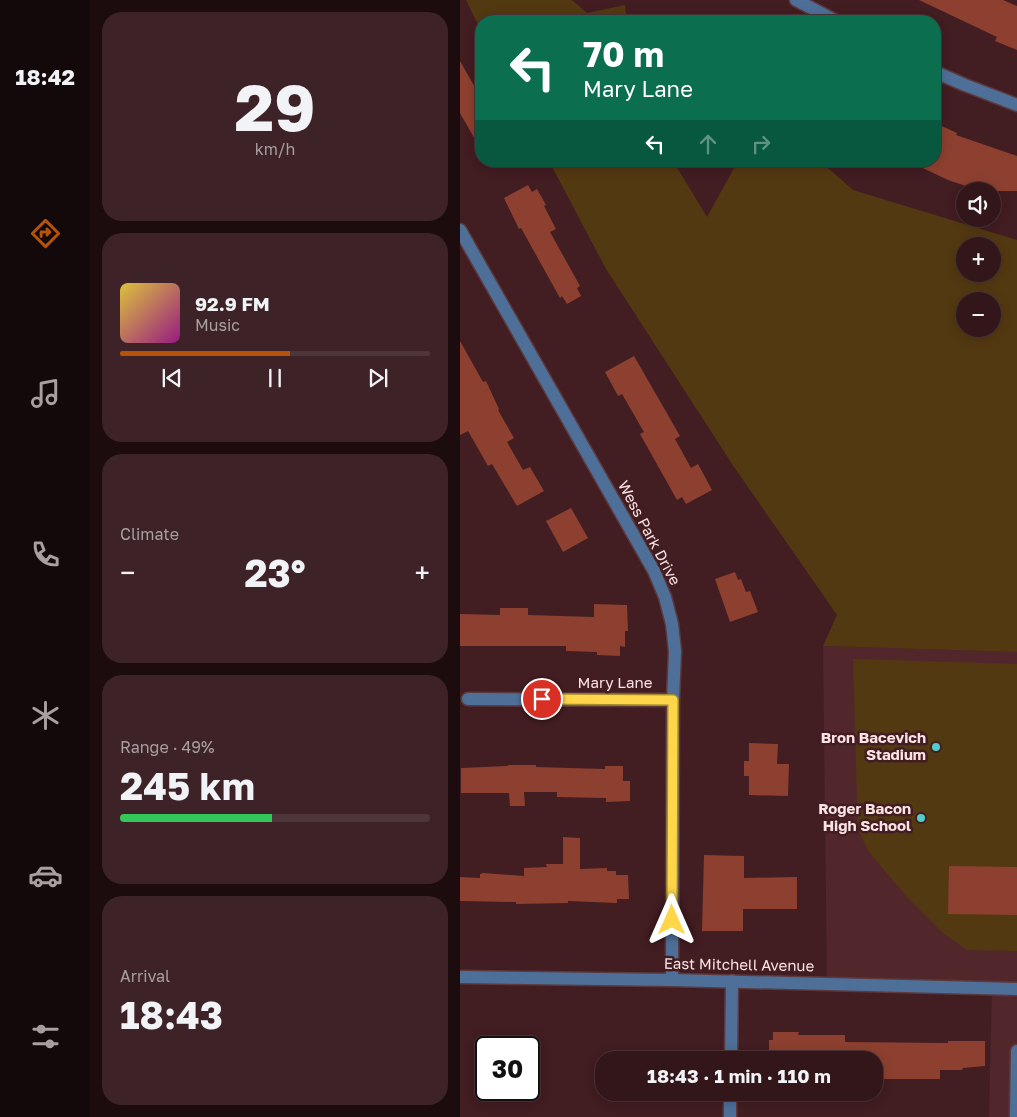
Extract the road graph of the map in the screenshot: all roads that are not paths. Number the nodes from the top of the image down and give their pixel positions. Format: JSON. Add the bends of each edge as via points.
{"nodes":[{"id":1,"x":796,"y":0,"type":"edge"},
{"id":2,"x":825,"y":15,"type":"edge"},
{"id":3,"x":941,"y":74,"type":"edge"},
{"id":4,"x":1017,"y":105,"type":"edge"},
{"id":5,"x":460,"y":230,"type":"edge"},
{"id":6,"x":468,"y":699,"type":"dead end"},
{"id":7,"x":673,"y":700,"type":"junction"},
{"id":8,"x":460,"y":977,"type":"edge"},
{"id":9,"x":672,"y":980,"type":"junction"},
{"id":10,"x":732,"y":981,"type":"junction"},
{"id":11,"x":1017,"y":989,"type":"edge"},
{"id":12,"x":731,"y":1051,"type":"edge"},
{"id":13,"x":1017,"y":1051,"type":"edge"},
{"id":14,"x":730,"y":1101,"type":"edge"},
{"id":15,"x":730,"y":1117,"type":"edge"},
{"id":16,"x":1016,"y":1117,"type":"edge"}],
"edges":[{"from":1,"to":2,"type":"street"},
{"from":3,"to":4,"type":"street"},
{"from":5,"to":7,"type":"street","name":"Wess Park Drive","via":[[654,571],[672,624],[675,651]]},
{"from":6,"to":7,"type":"street","name":"Mary Lane"},
{"from":7,"to":9,"type":"street","name":"Wess Park Drive"},
{"from":8,"to":9,"type":"street","name":"East Mitchell Avenue"},
{"from":9,"to":10,"type":"street","name":"East Mitchell Avenue"},
{"from":10,"to":11,"type":"street","name":"East Mitchell Avenue"},
{"from":10,"to":12,"type":"street"},
{"from":13,"to":16,"type":"street"},
{"from":14,"to":15,"type":"street"}]}
